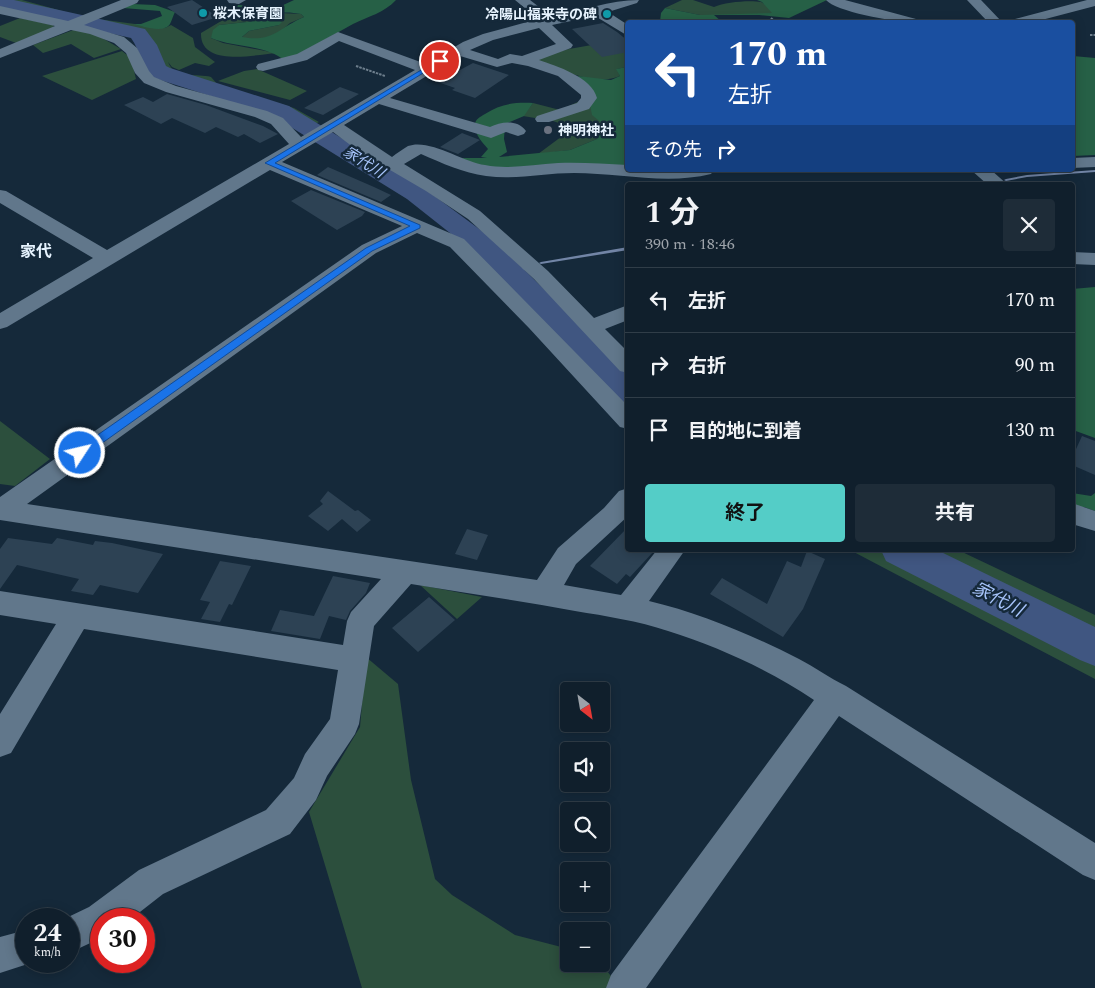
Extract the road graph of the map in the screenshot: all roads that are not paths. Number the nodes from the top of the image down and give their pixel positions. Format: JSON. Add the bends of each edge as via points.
{"nodes":[{"id":1,"x":132,"y":0,"type":"edge"},
{"id":2,"x":522,"y":0,"type":"edge"},
{"id":3,"x":632,"y":0,"type":"edge"},
{"id":4,"x":833,"y":0,"type":"edge"},
{"id":5,"x":974,"y":0,"type":"edge"},
{"id":6,"x":1095,"y":2,"type":"edge"},
{"id":7,"x":1080,"y":6,"type":"junction"},
{"id":8,"x":0,"y":10,"type":"edge"},
{"id":9,"x":597,"y":12,"type":"junction"},
{"id":10,"x":1095,"y":14,"type":"edge"},
{"id":11,"x":903,"y":20,"type":"edge"},
{"id":12,"x":993,"y":20,"type":"edge"},
{"id":13,"x":1028,"y":20,"type":"edge"},
{"id":14,"x":78,"y":22,"type":"junction"},
{"id":15,"x":545,"y":22,"type":"junction"},
{"id":16,"x":625,"y":29,"type":"edge"},
{"id":17,"x":458,"y":51,"type":"junction"},
{"id":18,"x":0,"y":54,"type":"edge"},
{"id":19,"x":524,"y":60,"type":"junction"},
{"id":20,"x":263,"y":67,"type":"dead end"},
{"id":21,"x":427,"y":69,"type":"junction"},
{"id":22,"x":376,"y":100,"type":"junction"},
{"id":23,"x":544,"y":119,"type":"dead end"},
{"id":24,"x":332,"y":126,"type":"junction"},
{"id":25,"x":518,"y":131,"type":"dead end"},
{"id":26,"x":303,"y":143,"type":"junction"},
{"id":27,"x":1095,"y":162,"type":"edge"},
{"id":28,"x":269,"y":163,"type":"junction"},
{"id":29,"x":1075,"y":163,"type":"edge"},
{"id":30,"x":392,"y":164,"type":"junction"},
{"id":31,"x":625,"y":170,"type":"edge"},
{"id":32,"x":660,"y":172,"type":"edge"},
{"id":33,"x":688,"y":172,"type":"edge"},
{"id":34,"x":985,"y":172,"type":"edge"},
{"id":35,"x":996,"y":182,"type":"edge"},
{"id":36,"x":0,"y":195,"type":"edge"},
{"id":37,"x":417,"y":226,"type":"junction"},
{"id":38,"x":1075,"y":246,"type":"edge"},
{"id":39,"x":1085,"y":258,"type":"edge"},
{"id":40,"x":108,"y":259,"type":"junction"},
{"id":41,"x":625,"y":313,"type":"edge"},
{"id":42,"x":0,"y":322,"type":"edge"},
{"id":43,"x":591,"y":327,"type":"junction"},
{"id":44,"x":625,"y":363,"type":"edge"},
{"id":45,"x":625,"y":418,"type":"edge"},
{"id":46,"x":625,"y":501,"type":"edge"},
{"id":47,"x":0,"y":510,"type":"edge"},
{"id":48,"x":1075,"y":515,"type":"edge"},
{"id":49,"x":1095,"y":521,"type":"edge"},
{"id":50,"x":670,"y":552,"type":"edge"},
{"id":51,"x":404,"y":573,"type":"junction"},
{"id":52,"x":544,"y":593,"type":"junction"},
{"id":53,"x":0,"y":603,"type":"edge"},
{"id":54,"x":627,"y":608,"type":"junction"},
{"id":55,"x":78,"y":614,"type":"junction"},
{"id":56,"x":355,"y":660,"type":"junction"},
{"id":57,"x":835,"y":696,"type":"junction"},
{"id":58,"x":0,"y":742,"type":"edge"},
{"id":59,"x":1095,"y":862,"type":"edge"},
{"id":60,"x":117,"y":908,"type":"edge"},
{"id":61,"x":15,"y":951,"type":"edge"},
{"id":62,"x":0,"y":955,"type":"edge"},
{"id":63,"x":624,"y":988,"type":"edge"}],
"edges":[{"from":1,"to":14,"type":"street"},
{"from":2,"to":15,"type":"street"},
{"from":3,"to":9,"type":"street"},
{"from":4,"to":11,"type":"street"},
{"from":5,"to":12,"type":"street"},
{"from":6,"to":7,"type":"street"},
{"from":7,"to":10,"type":"street"},
{"from":7,"to":13,"type":"street"},
{"from":8,"to":14,"type":"street"},
{"from":9,"to":15,"type":"street"},
{"from":9,"to":16,"type":"street"},
{"from":14,"to":18,"type":"street"},
{"from":14,"to":26,"type":"street","via":[[127,45],[142,73],[156,84],[261,114],[277,121]]},
{"from":15,"to":17,"type":"street","via":[[498,31]]},
{"from":15,"to":19,"type":"street","via":[[566,45]]},
{"from":17,"to":19,"type":"street","via":[[497,63],[510,58]]},
{"from":17,"to":21,"type":"street"},
{"from":19,"to":23,"type":"street","via":[[563,73],[588,93],[589,98],[583,106]]},
{"from":20,"to":21,"type":"street","via":[[302,57],[338,36]]},
{"from":21,"to":22,"type":"street"},
{"from":22,"to":24,"type":"street"},
{"from":22,"to":25,"type":"street","via":[[491,133],[505,126]]},
{"from":24,"to":26,"type":"street"},
{"from":24,"to":30,"type":"street"},
{"from":26,"to":28,"type":"street"},
{"from":27,"to":29,"type":"street"},
{"from":28,"to":37,"type":"street"},
{"from":28,"to":40,"type":"street"},
{"from":30,"to":31,"type":"street","via":[[414,150],[423,149],[487,171],[531,172],[558,168]]},
{"from":30,"to":43,"type":"street","via":[[474,215],[542,275]]},
{"from":32,"to":33,"type":"street"},
{"from":34,"to":35,"type":"street"},
{"from":36,"to":40,"type":"street"},
{"from":37,"to":45,"type":"street","via":[[450,239],[464,249]]},
{"from":37,"to":47,"type":"street","via":[[369,249]]},
{"from":38,"to":39,"type":"street"},
{"from":40,"to":42,"type":"street"},
{"from":41,"to":43,"type":"street"},
{"from":43,"to":44,"type":"street"},
{"from":46,"to":52,"type":"street","via":[[567,556]]},
{"from":47,"to":51,"type":"street"},
{"from":48,"to":49,"type":"street"},
{"from":50,"to":54,"type":"street"},
{"from":51,"to":52,"type":"street"},
{"from":51,"to":56,"type":"street","via":[[361,621]]},
{"from":52,"to":54,"type":"street"},
{"from":53,"to":55,"type":"street"},
{"from":54,"to":57,"type":"street","via":[[666,618],[759,652]]},
{"from":55,"to":56,"type":"street"},
{"from":55,"to":58,"type":"street"},
{"from":56,"to":60,"type":"street","via":[[344,724],[316,765],[305,789],[278,822],[151,882]]},
{"from":57,"to":59,"type":"street"},
{"from":57,"to":63,"type":"street"},
{"from":61,"to":62,"type":"street"}]}
